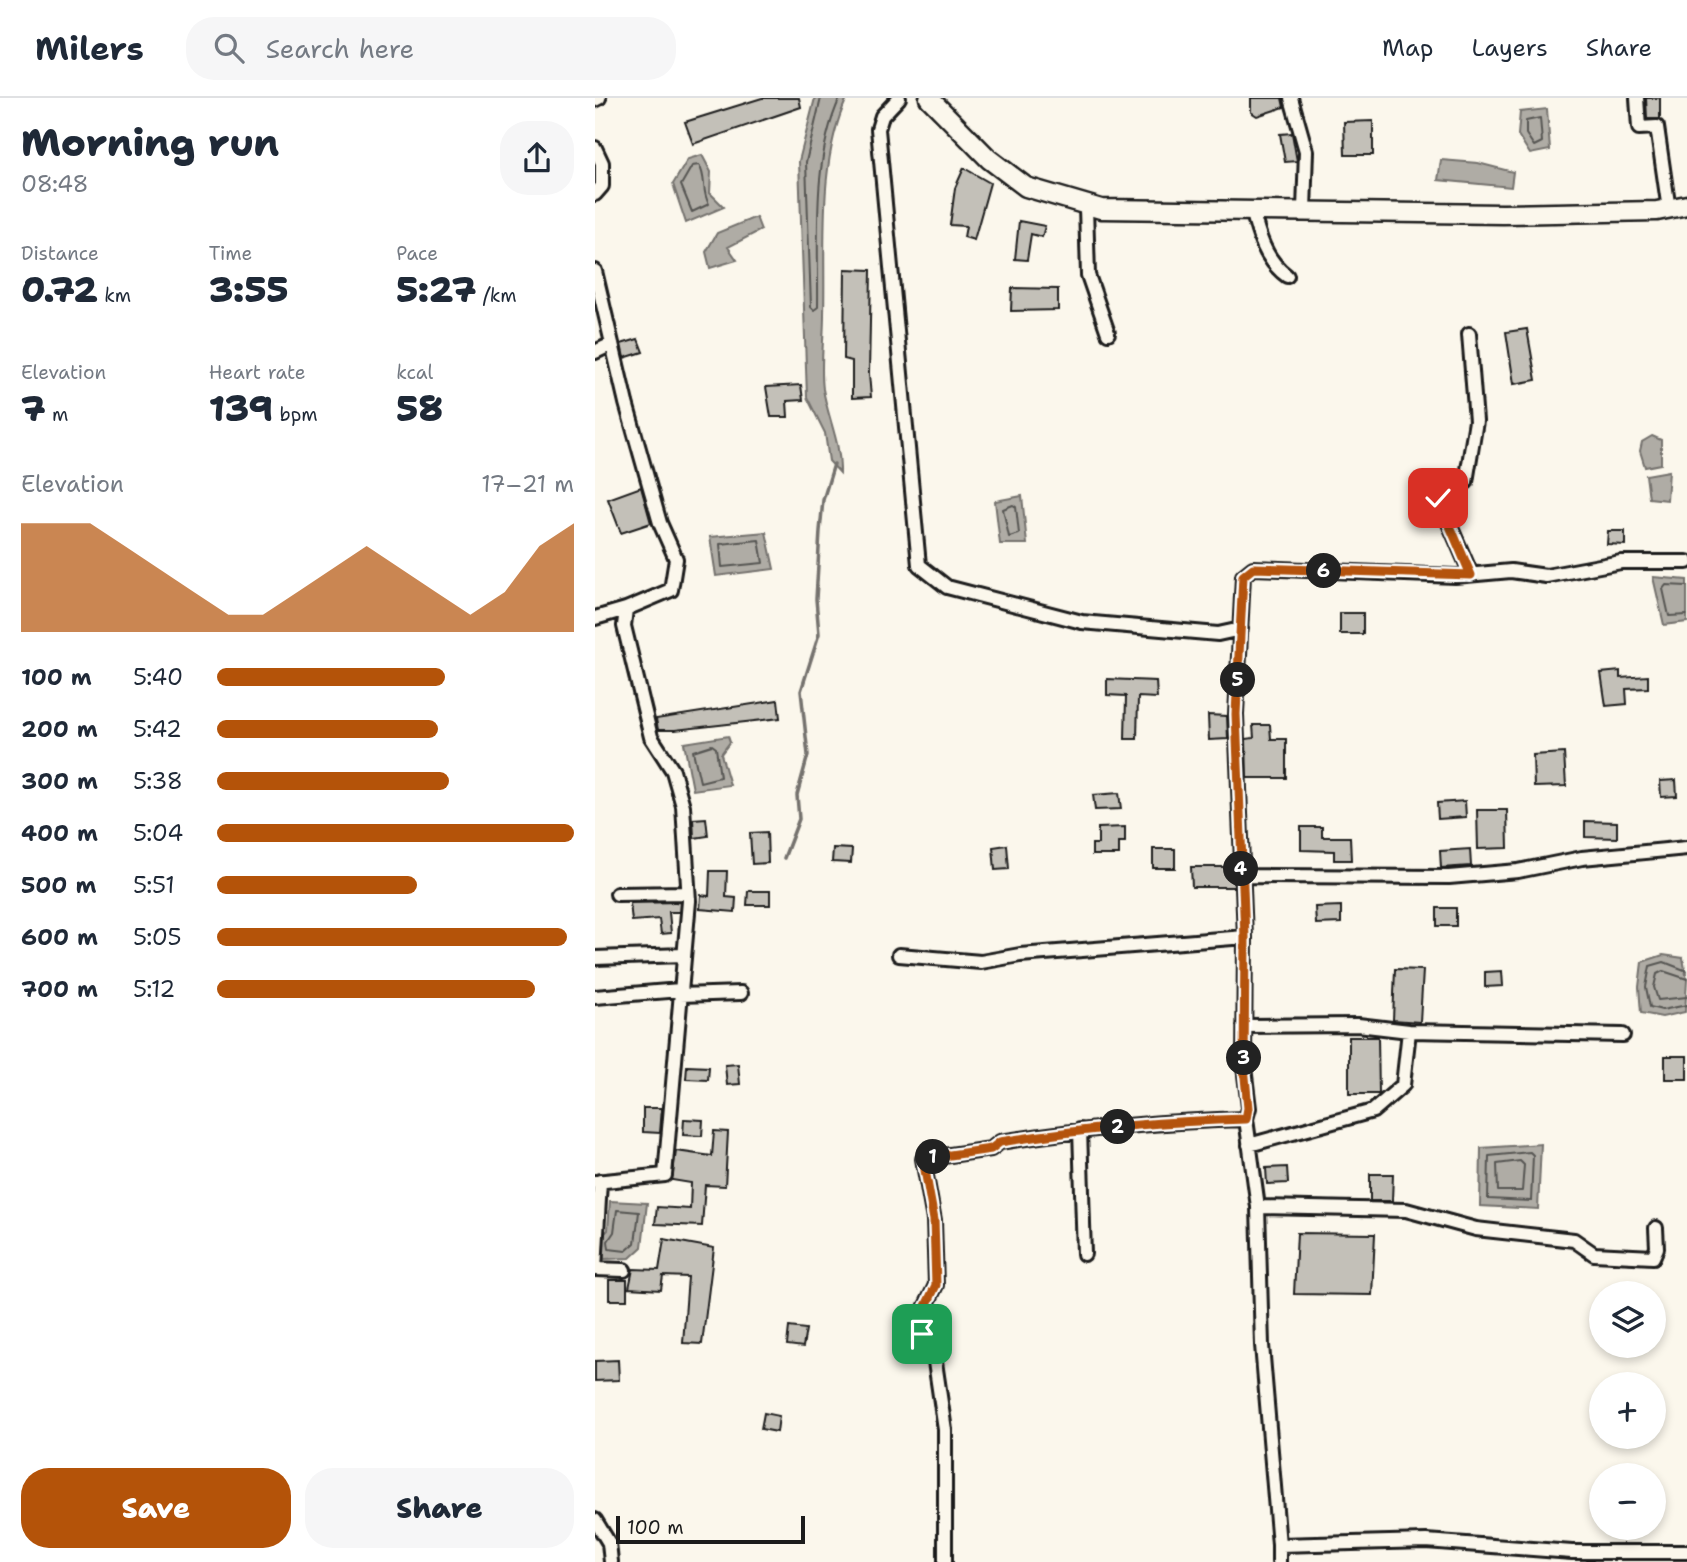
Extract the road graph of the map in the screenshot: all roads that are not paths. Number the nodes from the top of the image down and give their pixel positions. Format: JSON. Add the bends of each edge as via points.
{"nodes":[{"id":1,"x":899,"y":98,"type":"edge"},
{"id":2,"x":929,"y":98,"type":"edge"},
{"id":3,"x":1291,"y":98,"type":"edge"},
{"id":4,"x":1637,"y":98,"type":"edge"},
{"id":5,"x":595,"y":148,"type":"edge"},
{"id":6,"x":595,"y":194,"type":"edge"},
{"id":7,"x":1086,"y":207,"type":"junction"},
{"id":8,"x":1678,"y":208,"type":"edge"},
{"id":9,"x":1252,"y":209,"type":"junction"},
{"id":10,"x":1304,"y":210,"type":"junction"},
{"id":11,"x":595,"y":271,"type":"edge"},
{"id":12,"x":1287,"y":276,"type":"dead end"},
{"id":13,"x":1108,"y":333,"type":"dead end"},
{"id":14,"x":1469,"y":334,"type":"dead end"},
{"id":15,"x":611,"y":344,"type":"junction"},
{"id":16,"x":595,"y":352,"type":"edge"},
{"id":17,"x":1687,"y":562,"type":"edge"},
{"id":18,"x":1471,"y":575,"type":"junction"},
{"id":19,"x":626,"y":609,"type":"junction"},
{"id":20,"x":595,"y":618,"type":"edge"},
{"id":21,"x":1241,"y":629,"type":"junction"},
{"id":22,"x":1687,"y":848,"type":"edge"},
{"id":23,"x":1241,"y":876,"type":"junction"},
{"id":24,"x":688,"y":893,"type":"junction"},
{"id":25,"x":617,"y":894,"type":"dead end"},
{"id":26,"x":1245,"y":937,"type":"junction"},
{"id":27,"x":684,"y":955,"type":"junction"},
{"id":28,"x":899,"y":955,"type":"dead end"},
{"id":29,"x":595,"y":958,"type":"edge"},
{"id":30,"x":680,"y":993,"type":"junction"},
{"id":31,"x":741,"y":993,"type":"dead end"},
{"id":32,"x":595,"y":998,"type":"edge"},
{"id":33,"x":1244,"y":1026,"type":"junction"},
{"id":34,"x":1409,"y":1031,"type":"junction"},
{"id":35,"x":1623,"y":1035,"type":"dead end"},
{"id":36,"x":1246,"y":1119,"type":"junction"},
{"id":37,"x":1080,"y":1130,"type":"junction"},
{"id":38,"x":1249,"y":1145,"type":"junction"},
{"id":39,"x":598,"y":1182,"type":"edge"},
{"id":40,"x":1258,"y":1206,"type":"junction"},
{"id":41,"x":1656,"y":1228,"type":"dead end"},
{"id":42,"x":1084,"y":1254,"type":"dead end"},
{"id":43,"x":595,"y":1269,"type":"edge"},
{"id":44,"x":624,"y":1270,"type":"dead end"},
{"id":45,"x":595,"y":1520,"type":"edge"},
{"id":46,"x":599,"y":1536,"type":"edge"},
{"id":47,"x":1279,"y":1545,"type":"junction"},
{"id":48,"x":1687,"y":1552,"type":"edge"},
{"id":49,"x":611,"y":1562,"type":"edge"},
{"id":50,"x":945,"y":1562,"type":"edge"},
{"id":51,"x":1279,"y":1562,"type":"edge"}],
"edges":[{"from":1,"to":21,"type":"street","via":[[882,116],[878,129],[919,565],[947,587],[1082,622],[1218,634]]},
{"from":2,"to":7,"type":"main road","via":[[989,159],[1026,187]]},
{"from":3,"to":10,"type":"street","via":[[1306,151]]},
{"from":4,"to":8,"type":"street","via":[[1639,128],[1657,127]]},
{"from":5,"to":6,"type":"street","via":[[602,163],[602,186]]},
{"from":7,"to":9,"type":"main road"},
{"from":7,"to":13,"type":"street","via":[[1088,275]]},
{"from":8,"to":10,"type":"main road","via":[[1503,214]]},
{"from":9,"to":10,"type":"main road"},
{"from":9,"to":12,"type":"street","via":[[1268,255]]},
{"from":11,"to":15,"type":"street"},
{"from":14,"to":18,"type":"street","via":[[1476,421],[1467,482],[1438,498]]},
{"from":15,"to":16,"type":"street"},
{"from":15,"to":19,"type":"street","via":[[660,523],[676,559],[671,590]]},
{"from":17,"to":18,"type":"street","via":[[1621,562],[1546,576],[1511,571]]},
{"from":18,"to":21,"type":"street","via":[[1253,568],[1243,576]]},
{"from":19,"to":20,"type":"street"},
{"from":19,"to":24,"type":"street","via":[[624,626],[652,737],[673,771],[683,806]]},
{"from":21,"to":23,"type":"street","via":[[1236,714]]},
{"from":22,"to":23,"type":"street","via":[[1449,877]]},
{"from":23,"to":26,"type":"street"},
{"from":24,"to":25,"type":"street"},
{"from":24,"to":27,"type":"street"},
{"from":26,"to":28,"type":"street","via":[[981,962]]},
{"from":26,"to":33,"type":"street"},
{"from":27,"to":29,"type":"street"},
{"from":27,"to":30,"type":"street"},
{"from":30,"to":31,"type":"street"},
{"from":30,"to":32,"type":"street"},
{"from":30,"to":39,"type":"street","via":[[665,1175]]},
{"from":33,"to":34,"type":"street","via":[[1358,1025]]},
{"from":33,"to":36,"type":"street"},
{"from":34,"to":35,"type":"street"},
{"from":34,"to":38,"type":"street","via":[[1403,1085],[1373,1111]]},
{"from":36,"to":37,"type":"street"},
{"from":36,"to":38,"type":"street"},
{"from":37,"to":42,"type":"street"},
{"from":37,"to":50,"type":"street","via":[[923,1159],[934,1220],[936,1285],[925,1308],[922,1334],[935,1362],[945,1430]]},
{"from":38,"to":40,"type":"street"},
{"from":39,"to":43,"type":"street"},
{"from":40,"to":41,"type":"street","via":[[1406,1210],[1476,1228],[1574,1240],[1594,1254],[1606,1255],[1653,1257]]},
{"from":40,"to":47,"type":"street","via":[[1262,1345]]},
{"from":43,"to":44,"type":"street"},
{"from":45,"to":46,"type":"street"},
{"from":46,"to":49,"type":"street","via":[[609,1543]]},
{"from":47,"to":48,"type":"street","via":[[1426,1541],[1572,1552]]},
{"from":47,"to":51,"type":"street"}]}
